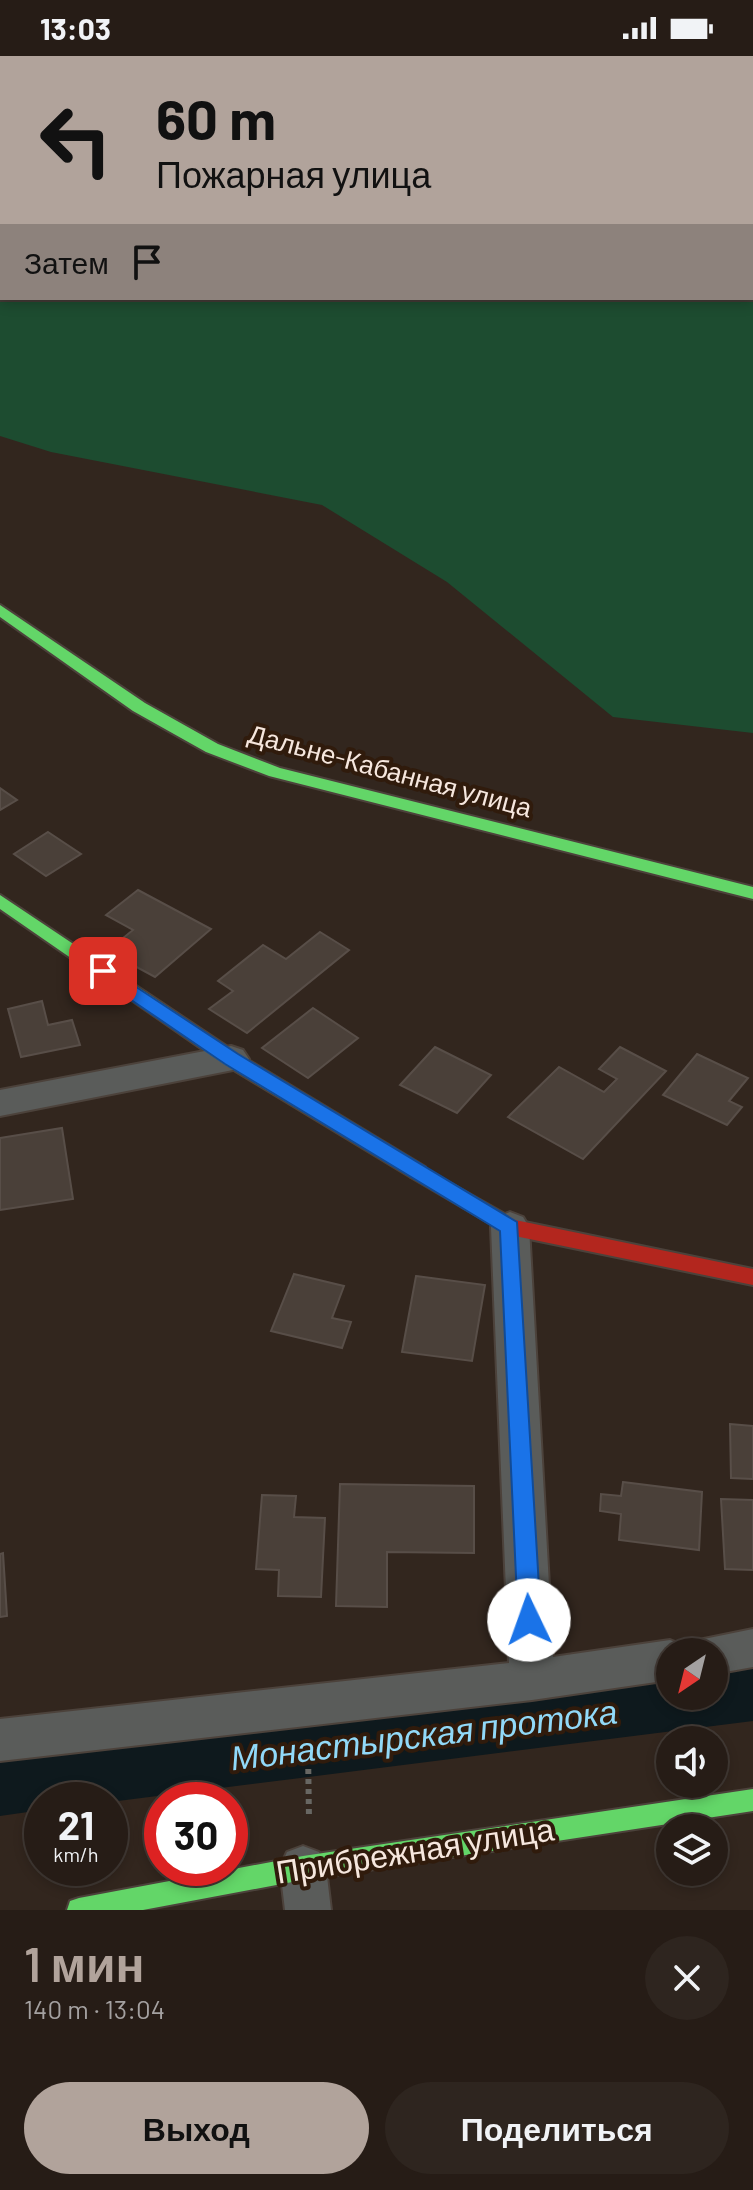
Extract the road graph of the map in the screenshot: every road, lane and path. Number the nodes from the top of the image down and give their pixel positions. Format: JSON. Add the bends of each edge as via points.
{"nodes":[{"id":1,"x":0,"y":610,"type":"edge"},
{"id":2,"x":753,"y":893,"type":"edge"},
{"id":3,"x":0,"y":901,"type":"edge"},
{"id":4,"x":231,"y":1059,"type":"junction"},
{"id":5,"x":0,"y":1103,"type":"edge"},
{"id":6,"x":510,"y":1227,"type":"junction"},
{"id":7,"x":753,"y":1277,"type":"edge"},
{"id":8,"x":753,"y":1648,"type":"edge"},
{"id":9,"x":728,"y":1652,"type":"edge"},
{"id":10,"x":656,"y":1662,"type":"edge"},
{"id":11,"x":532,"y":1680,"type":"junction"},
{"id":12,"x":306,"y":1704,"type":"junction"},
{"id":13,"x":0,"y":1740,"type":"edge"},
{"id":14,"x":753,"y":1800,"type":"edge"},
{"id":15,"x":311,"y":1806,"type":"dead end"},
{"id":16,"x":305,"y":1889,"type":"edge"},
{"id":17,"x":79,"y":1910,"type":"edge"}],
"edges":[{"from":1,"to":2,"type":"street","name":"Дальне-Кабанная улица","via":[[139,707],[212,748],[275,772]]},
{"from":3,"to":4,"type":"street"},
{"from":4,"to":5,"type":"street"},
{"from":4,"to":6,"type":"street"},
{"from":6,"to":7,"type":"street"},
{"from":6,"to":11,"type":"street"},
{"from":8,"to":9,"type":"street"},
{"from":10,"to":11,"type":"street"},
{"from":11,"to":12,"type":"street"},
{"from":12,"to":13,"type":"street"},
{"from":12,"to":15,"type":"path"},
{"from":14,"to":16,"type":"street","name":"Прибрежная улица"},
{"from":16,"to":17,"type":"street","name":"Прибрежная улица"}]}
